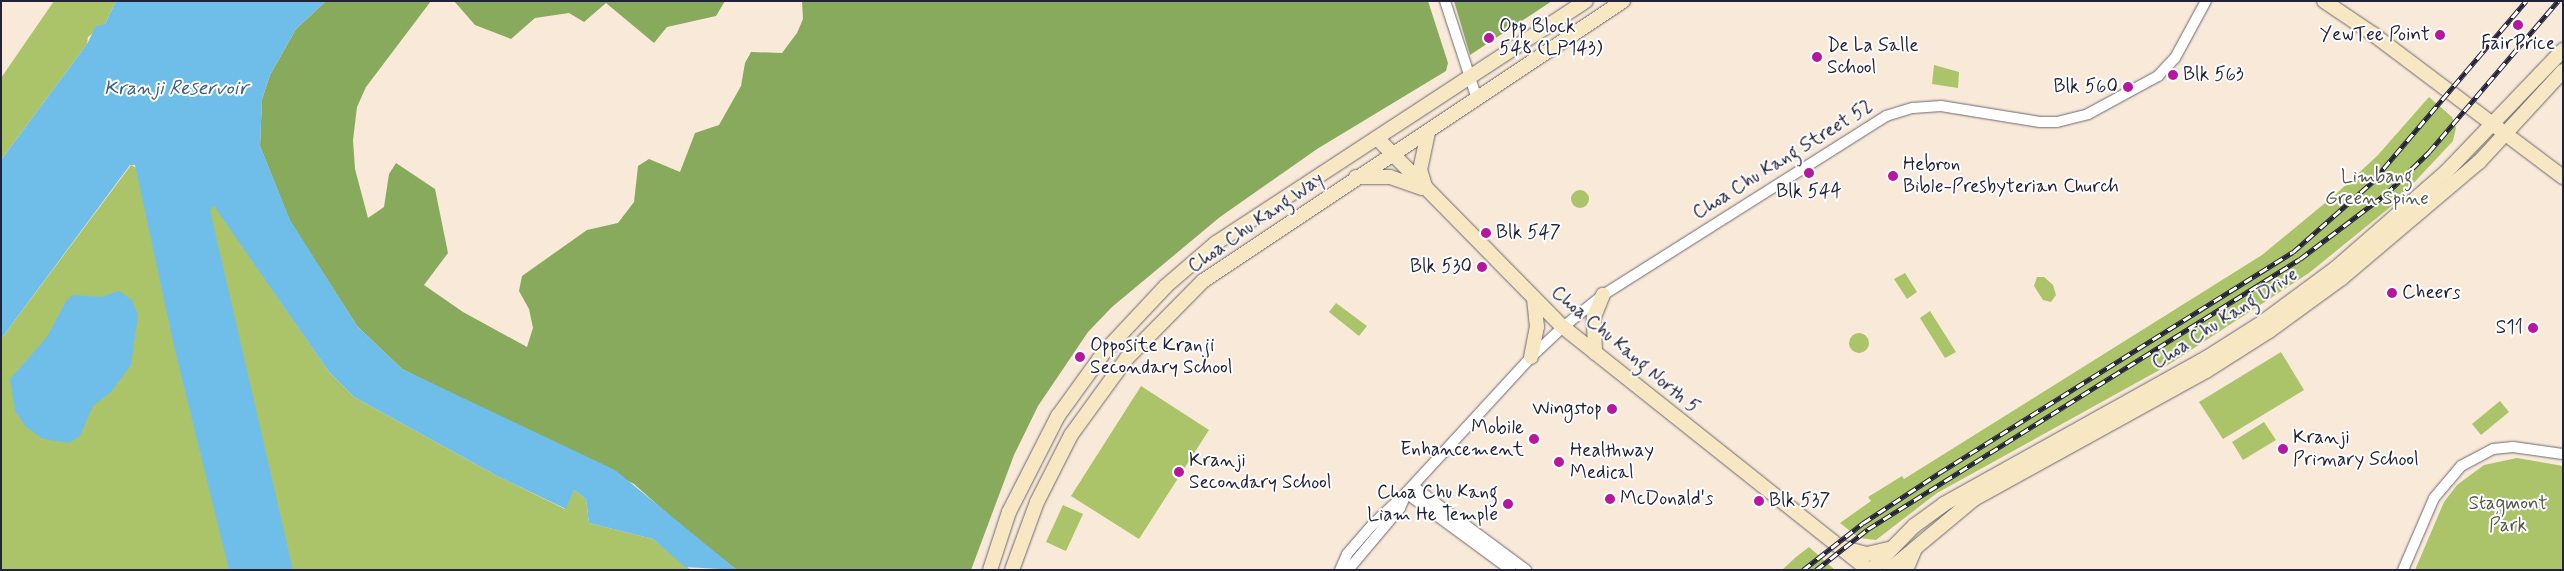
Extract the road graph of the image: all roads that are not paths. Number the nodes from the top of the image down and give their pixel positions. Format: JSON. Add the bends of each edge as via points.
{"nodes":[{"id":1,"x":1445,"y":1,"type":"edge"},
{"id":2,"x":1586,"y":1,"type":"edge"},
{"id":3,"x":1623,"y":1,"type":"edge"},
{"id":4,"x":2206,"y":1,"type":"edge"},
{"id":5,"x":2324,"y":1,"type":"edge"},
{"id":6,"x":2563,"y":50,"type":"edge"},
{"id":7,"x":2563,"y":71,"type":"edge"},
{"id":8,"x":1469,"y":78,"type":"junction"},
{"id":9,"x":1478,"y":99,"type":"junction"},
{"id":10,"x":2493,"y":127,"type":"junction"},
{"id":11,"x":1428,"y":133,"type":"junction"},
{"id":12,"x":2505,"y":136,"type":"junction"},
{"id":13,"x":1377,"y":138,"type":"junction"},
{"id":14,"x":1392,"y":154,"type":"junction"},
{"id":15,"x":1354,"y":177,"type":"junction"},
{"id":16,"x":2563,"y":177,"type":"edge"},
{"id":17,"x":1426,"y":189,"type":"junction"},
{"id":18,"x":1603,"y":295,"type":"junction"},
{"id":19,"x":1534,"y":298,"type":"junction"},
{"id":20,"x":1563,"y":327,"type":"junction"},
{"id":21,"x":1595,"y":353,"type":"junction"},
{"id":22,"x":1531,"y":357,"type":"junction"},
{"id":23,"x":2563,"y":454,"type":"edge"},
{"id":24,"x":1409,"y":490,"type":"junction"},
{"id":25,"x":1918,"y":544,"type":"junction"},
{"id":26,"x":1838,"y":547,"type":"junction"},
{"id":27,"x":1889,"y":548,"type":"junction"},
{"id":28,"x":990,"y":570,"type":"edge"},
{"id":29,"x":1012,"y":570,"type":"edge"},
{"id":30,"x":1340,"y":570,"type":"edge"},
{"id":31,"x":1348,"y":570,"type":"edge"},
{"id":32,"x":1511,"y":570,"type":"edge"},
{"id":33,"x":1526,"y":570,"type":"edge"},
{"id":34,"x":1848,"y":570,"type":"edge"},
{"id":35,"x":1870,"y":570,"type":"edge"},
{"id":36,"x":1889,"y":570,"type":"edge"},
{"id":37,"x":1906,"y":570,"type":"edge"},
{"id":38,"x":2403,"y":570,"type":"edge"}],
"edges":[{"from":1,"to":8,"type":"street"},
{"from":2,"to":8,"type":"main road","name":"Choa Chu Kang Way"},
{"from":3,"to":9,"type":"main road","name":"Choa Chu Kang Way"},
{"from":4,"to":18,"type":"street","name":"Choa Chu Kang Street 52","via":[[2175,58],[2158,76],[2088,114],[2057,122],[2040,122],[1940,106],[1913,108],[1886,116]]},
{"from":5,"to":10,"type":"main road","via":[[2385,43]]},
{"from":6,"to":10,"type":"main road","name":"Choa Chu Kang Drive"},
{"from":7,"to":12,"type":"main road","name":"Choa Chu Kang Drive"},
{"from":8,"to":9,"type":"street"},
{"from":8,"to":13,"type":"main road","name":"Choa Chu Kang Way"},
{"from":9,"to":11,"type":"main road","name":"Choa Chu Kang Way"},
{"from":10,"to":12,"type":"main road"},
{"from":10,"to":27,"type":"main road","name":"Choa Chu Kang Drive","via":[[2398,216],[2336,268],[2263,322],[2205,359],[1944,504]]},
{"from":11,"to":14,"type":"main road","name":"Choa Chu Kang Way"},
{"from":11,"to":17,"type":"main road","via":[[1420,170]]},
{"from":12,"to":16,"type":"main road"},
{"from":12,"to":25,"type":"main road","name":"Choa Chu Kang Drive","via":[[2370,256],[2269,331],[2206,371],[1974,499]]},
{"from":13,"to":14,"type":"main road","name":"Choa Chu Kang North 5"},
{"from":13,"to":28,"type":"main road","name":"Choa Chu Kang Way","via":[[1216,243],[1135,317],[1082,381],[1037,454],[1009,512]]},
{"from":14,"to":15,"type":"main road","name":"Choa Chu Kang Way"},
{"from":14,"to":17,"type":"main road","name":"Choa Chu Kang North 5"},
{"from":15,"to":17,"type":"main road","via":[[1390,177]]},
{"from":15,"to":29,"type":"main road","name":"Choa Chu Kang Way","via":[[1203,281],[1127,358],[1071,434],[1054,465]]},
{"from":17,"to":19,"type":"main road","name":"Choa Chu Kang North 5"},
{"from":18,"to":20,"type":"street","name":"Choa Chu Kang Street 52"},
{"from":18,"to":21,"type":"main road","via":[[1594,317]]},
{"from":19,"to":20,"type":"main road","name":"Choa Chu Kang North 5"},
{"from":19,"to":22,"type":"main road","via":[[1537,327]]},
{"from":20,"to":21,"type":"main road","name":"Choa Chu Kang North 5"},
{"from":20,"to":22,"type":"street","name":"Choa Chu Kang Street 52"},
{"from":21,"to":26,"type":"main road","name":"Choa Chu Kang North 5"},
{"from":22,"to":24,"type":"street","name":"Choa Chu Kang Street 52"},
{"from":23,"to":38,"type":"street","via":[[2513,447],[2493,449],[2461,466],[2434,498]]},
{"from":24,"to":30,"type":"street","via":[[1347,554]]},
{"from":24,"to":31,"type":"street","via":[[1400,508]]},
{"from":24,"to":32,"type":"street"},
{"from":24,"to":33,"type":"street"},
{"from":25,"to":36,"type":"main road","name":"Choa Chu Kang Drive"},
{"from":25,"to":37,"type":"main road"},
{"from":26,"to":27,"type":"main road","via":[[1867,554]]},
{"from":26,"to":34,"type":"main road"},
{"from":26,"to":35,"type":"main road","name":"Choa Chu Kang North 5"},
{"from":27,"to":35,"type":"main road","name":"Choa Chu Kang Drive"}]}
